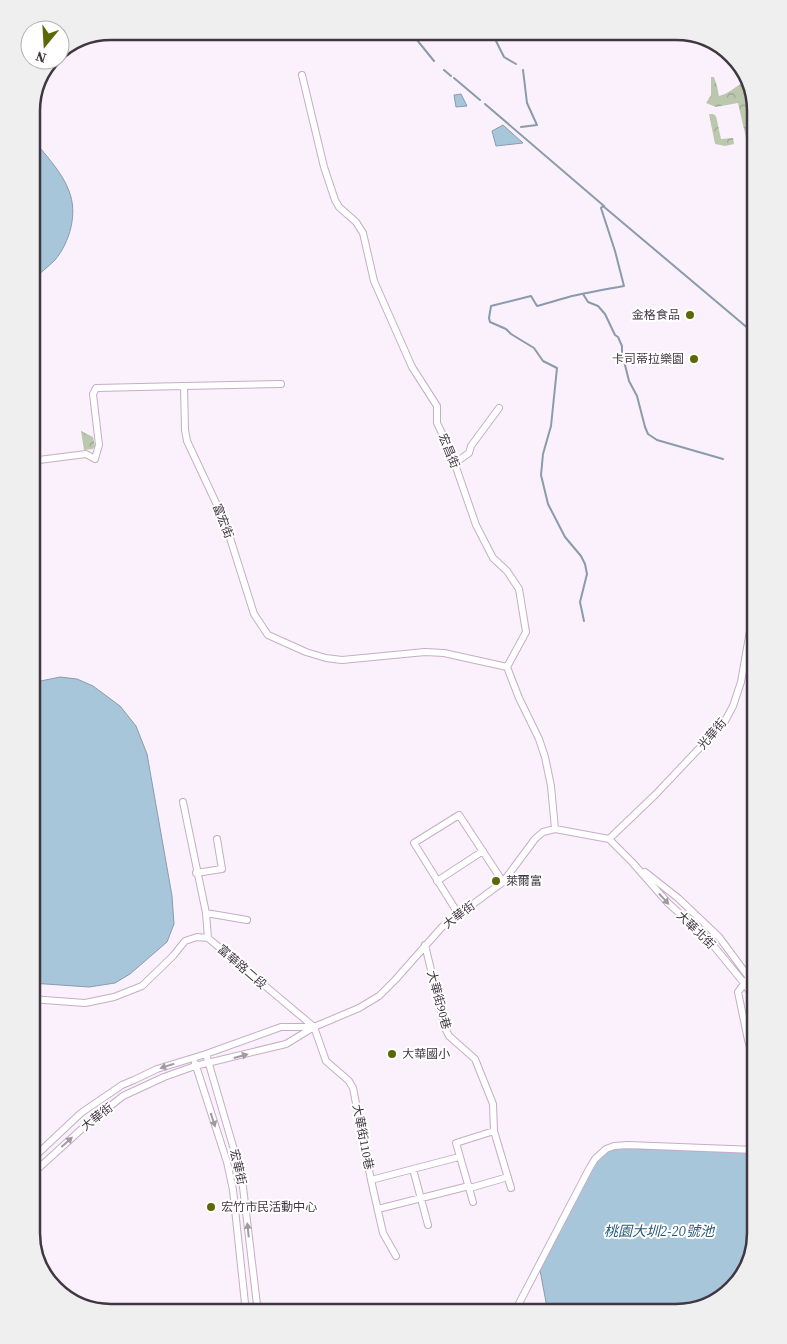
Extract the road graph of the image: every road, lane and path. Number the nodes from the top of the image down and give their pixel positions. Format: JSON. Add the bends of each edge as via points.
{"nodes":[{"id":1,"x":302,"y":75,"type":"dead end"},
{"id":2,"x":281,"y":384,"type":"dead end"},
{"id":3,"x":184,"y":386,"type":"junction"},
{"id":4,"x":499,"y":408,"type":"dead end"},
{"id":5,"x":40,"y":461,"type":"edge"},
{"id":6,"x":454,"y":463,"type":"junction"},
{"id":7,"x":747,"y":648,"type":"edge"},
{"id":8,"x":506,"y":667,"type":"junction"},
{"id":9,"x":183,"y":802,"type":"dead end"},
{"id":10,"x":555,"y":829,"type":"junction"},
{"id":11,"x":217,"y":839,"type":"dead end"},
{"id":12,"x":608,"y":839,"type":"junction"},
{"id":13,"x":483,"y":851,"type":"junction"},
{"id":14,"x":632,"y":862,"type":"junction"},
{"id":15,"x":196,"y":873,"type":"junction"},
{"id":16,"x":437,"y":881,"type":"junction"},
{"id":17,"x":503,"y":882,"type":"junction"},
{"id":18,"x":206,"y":913,"type":"junction"},
{"id":19,"x":459,"y":915,"type":"junction"},
{"id":20,"x":247,"y":920,"type":"dead end"},
{"id":21,"x":208,"y":938,"type":"junction"},
{"id":22,"x":425,"y":946,"type":"junction"},
{"id":23,"x":747,"y":980,"type":"junction"},
{"id":24,"x":40,"y":1000,"type":"edge"},
{"id":25,"x":314,"y":1027,"type":"junction"},
{"id":26,"x":747,"y":1035,"type":"edge"},
{"id":27,"x":206,"y":1054,"type":"junction"},
{"id":28,"x":193,"y":1057,"type":"junction"},
{"id":29,"x":210,"y":1063,"type":"junction"},
{"id":30,"x":196,"y":1066,"type":"junction"},
{"id":31,"x":84,"y":1111,"type":"junction"},
{"id":32,"x":93,"y":1119,"type":"junction"},
{"id":33,"x":494,"y":1131,"type":"junction"},
{"id":34,"x":747,"y":1150,"type":"edge"},
{"id":35,"x":40,"y":1152,"type":"edge"},
{"id":36,"x":459,"y":1157,"type":"junction"},
{"id":37,"x":40,"y":1167,"type":"edge"},
{"id":38,"x":413,"y":1169,"type":"junction"},
{"id":39,"x":508,"y":1177,"type":"junction"},
{"id":40,"x":371,"y":1180,"type":"junction"},
{"id":41,"x":243,"y":1187,"type":"junction"},
{"id":42,"x":469,"y":1187,"type":"junction"},
{"id":43,"x":232,"y":1188,"type":"junction"},
{"id":44,"x":511,"y":1188,"type":"dead end"},
{"id":45,"x":420,"y":1197,"type":"junction"},
{"id":46,"x":473,"y":1202,"type":"dead end"},
{"id":47,"x":378,"y":1209,"type":"junction"},
{"id":48,"x":428,"y":1225,"type":"dead end"},
{"id":49,"x":240,"y":1256,"type":"junction"},
{"id":50,"x":396,"y":1256,"type":"dead end"},
{"id":51,"x":251,"y":1257,"type":"junction"},
{"id":52,"x":245,"y":1304,"type":"edge"},
{"id":53,"x":257,"y":1304,"type":"edge"},
{"id":54,"x":519,"y":1304,"type":"edge"}],
"edges":[{"from":1,"to":6,"type":"street","name":"宏昌街","via":[[335,200],[363,232],[374,281],[412,367],[437,406],[438,423]]},
{"from":2,"to":3,"type":"street"},
{"from":3,"to":5,"type":"street","via":[[96,388],[93,394],[99,445],[95,460],[86,454]]},
{"from":3,"to":8,"type":"street","name":"富宏街","via":[[187,441],[225,522],[254,614],[268,635],[326,658],[342,660],[425,652]]},
{"from":4,"to":6,"type":"street","via":[[469,452]]},
{"from":6,"to":8,"type":"street","name":"宏昌街","via":[[476,525],[493,558],[519,589],[526,632]]},
{"from":7,"to":12,"type":"street","name":"光華街","via":[[741,682],[725,721]]},
{"from":8,"to":10,"type":"street","via":[[545,756]]},
{"from":9,"to":15,"type":"street"},
{"from":10,"to":12,"type":"street"},
{"from":10,"to":17,"type":"street","name":"大華街","via":[[543,832],[535,839]]},
{"from":11,"to":15,"type":"street","via":[[222,869]]},
{"from":12,"to":14,"type":"street","name":"大華北街"},
{"from":13,"to":16,"type":"street"},
{"from":13,"to":16,"type":"street","via":[[459,815],[414,844]]},
{"from":13,"to":17,"type":"street"},
{"from":14,"to":23,"type":"street","name":"大華北街","one_way":true,"via":[[668,903],[708,938]]},
{"from":14,"to":23,"type":"street","name":"大華北街","via":[[678,898],[718,937]]},
{"from":15,"to":18,"type":"street"},
{"from":16,"to":19,"type":"street"},
{"from":17,"to":19,"type":"street","name":"大華街"},
{"from":18,"to":20,"type":"street"},
{"from":18,"to":21,"type":"street"},
{"from":19,"to":22,"type":"street","name":"大華街","via":[[442,927]]},
{"from":21,"to":24,"type":"street","name":"富華路二段","via":[[197,936],[185,941],[142,986],[114,997],[85,1003]]},
{"from":21,"to":25,"type":"street","name":"富華路二段"},
{"from":22,"to":25,"type":"street","name":"大華街","via":[[379,996]]},
{"from":22,"to":33,"type":"street","name":"大華街90巷","via":[[445,1028],[475,1059],[493,1104]]},
{"from":23,"to":26,"type":"street","via":[[738,992]]},
{"from":25,"to":27,"type":"street","name":"大華街","via":[[281,1027]]},
{"from":29,"to":25,"type":"street","name":"大華街","one_way":true,"via":[[286,1044]]},
{"from":25,"to":40,"type":"street","name":"大華街110巷","via":[[326,1060],[353,1088]]},
{"from":27,"to":28,"type":"street","name":"大華街"},
{"from":27,"to":29,"type":"street","name":"宏華街"},
{"from":28,"to":30,"type":"street","name":"宏華街"},
{"from":28,"to":31,"type":"street","name":"大華街","one_way":true,"via":[[122,1085]]},
{"from":29,"to":30,"type":"street","name":"大華街"},
{"from":29,"to":41,"type":"street","name":"宏華街"},
{"from":30,"to":32,"type":"street","name":"大華街","via":[[164,1076],[123,1096]]},
{"from":30,"to":43,"type":"street","name":"宏華街","one_way":true,"via":[[227,1162]]},
{"from":31,"to":32,"type":"street"},
{"from":31,"to":35,"type":"street","name":"大華街"},
{"from":37,"to":32,"type":"street","name":"大華街","one_way":true},
{"from":33,"to":36,"type":"street","via":[[456,1143]]},
{"from":33,"to":39,"type":"street","name":"大華街90巷"},
{"from":34,"to":54,"type":"street","via":[[628,1145],[606,1149],[595,1160]]},
{"from":36,"to":38,"type":"street"},
{"from":36,"to":42,"type":"street"},
{"from":38,"to":40,"type":"street"},
{"from":38,"to":45,"type":"street"},
{"from":39,"to":42,"type":"street"},
{"from":39,"to":44,"type":"street","name":"大華街90巷"},
{"from":40,"to":47,"type":"street","name":"大華街110巷"},
{"from":41,"to":43,"type":"street"},
{"from":51,"to":41,"type":"street","name":"宏華街","one_way":true},
{"from":42,"to":45,"type":"street"},
{"from":42,"to":46,"type":"street"},
{"from":43,"to":49,"type":"street","name":"宏華街"},
{"from":45,"to":47,"type":"street"},
{"from":45,"to":48,"type":"street"},
{"from":47,"to":50,"type":"street","name":"大華街110巷","via":[[383,1233]]},
{"from":49,"to":51,"type":"street"},
{"from":49,"to":52,"type":"street","name":"宏華街"},
{"from":51,"to":53,"type":"street","name":"宏華街"}]}
